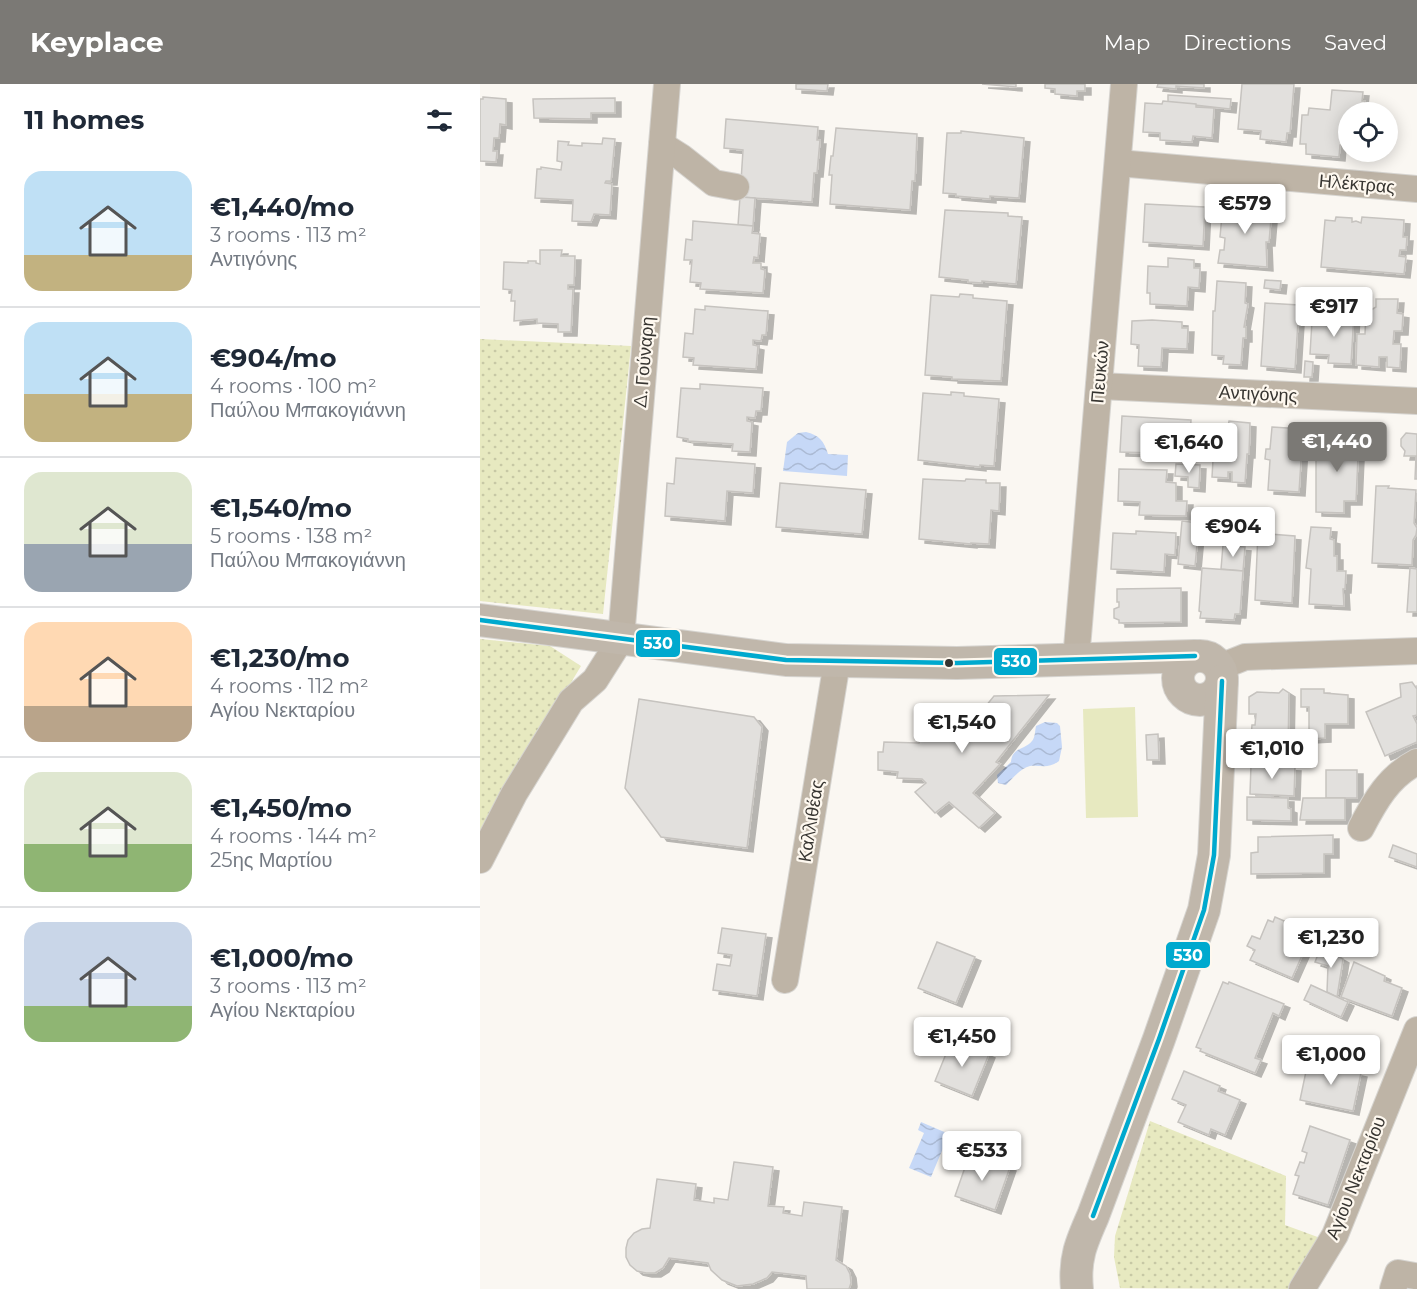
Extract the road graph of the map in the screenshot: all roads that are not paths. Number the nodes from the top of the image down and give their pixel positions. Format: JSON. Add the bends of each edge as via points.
{"nodes":[{"id":1,"x":667,"y":84,"type":"edge"},
{"id":2,"x":1124,"y":84,"type":"edge"},
{"id":3,"x":662,"y":145,"type":"junction"},
{"id":4,"x":1118,"y":163,"type":"junction"},
{"id":5,"x":736,"y":187,"type":"dead end"},
{"id":6,"x":1417,"y":189,"type":"edge"},
{"id":7,"x":1099,"y":387,"type":"junction"},
{"id":8,"x":1417,"y":401,"type":"edge"},
{"id":9,"x":480,"y":620,"type":"edge"},
{"id":10,"x":621,"y":639,"type":"junction"},
{"id":11,"x":1417,"y":651,"type":"edge"},
{"id":12,"x":1131,"y":658,"type":"junction"},
{"id":13,"x":1076,"y":660,"type":"junction"},
{"id":14,"x":837,"y":662,"type":"junction"},
{"id":15,"x":1212,"y":668,"type":"junction"},
{"id":16,"x":1182,"y":689,"type":"junction"},
{"id":17,"x":1417,"y":762,"type":"edge"},
{"id":18,"x":1216,"y":777,"type":"junction"},
{"id":19,"x":1361,"y":828,"type":"dead end"},
{"id":20,"x":480,"y":860,"type":"edge"},
{"id":21,"x":785,"y":980,"type":"dead end"},
{"id":22,"x":1417,"y":1030,"type":"edge"},
{"id":23,"x":1415,"y":1276,"type":"dead end"},
{"id":24,"x":1080,"y":1285,"type":"edge"},
{"id":25,"x":1302,"y":1289,"type":"edge"},
{"id":26,"x":1393,"y":1289,"type":"edge"}],
"edges":[{"from":1,"to":3,"type":"street","name":"Δ. Γούναρη"},
{"from":2,"to":4,"type":"street","name":"Πευκών"},
{"from":3,"to":5,"type":"street","via":[[714,183]]},
{"from":3,"to":10,"type":"street","name":"Δ. Γούναρη"},
{"from":4,"to":6,"type":"street","name":"Ηλέκτρας"},
{"from":4,"to":7,"type":"street","name":"Πευκών"},
{"from":7,"to":8,"type":"street","name":"Αντιγόνης"},
{"from":7,"to":13,"type":"street","name":"Πευκών"},
{"from":9,"to":10,"type":"main road"},
{"from":10,"to":14,"type":"main road","via":[[786,660]]},
{"from":10,"to":20,"type":"street","via":[[595,680],[571,701],[514,794]]},
{"from":11,"to":15,"type":"street","via":[[1245,657]]},
{"from":12,"to":13,"type":"main road"},
{"from":12,"to":15,"type":"main road"},
{"from":12,"to":16,"type":"main road","via":[[1159,669]]},
{"from":13,"to":14,"type":"main road"},
{"from":14,"to":21,"type":"street","name":"Καλλιθέας"},
{"from":15,"to":16,"type":"main road","via":[[1183,664],[1178,678]]},
{"from":15,"to":18,"type":"main road"},
{"from":16,"to":18,"type":"main road"},
{"from":17,"to":19,"type":"street","via":[[1394,776]]},
{"from":18,"to":24,"type":"main road","via":[[1214,855],[1204,910],[1078,1252]]},
{"from":22,"to":25,"type":"street","name":"Αγίου Νεκταρίου","via":[[1335,1234]]},
{"from":23,"to":26,"type":"street","via":[[1398,1273]]}]}
